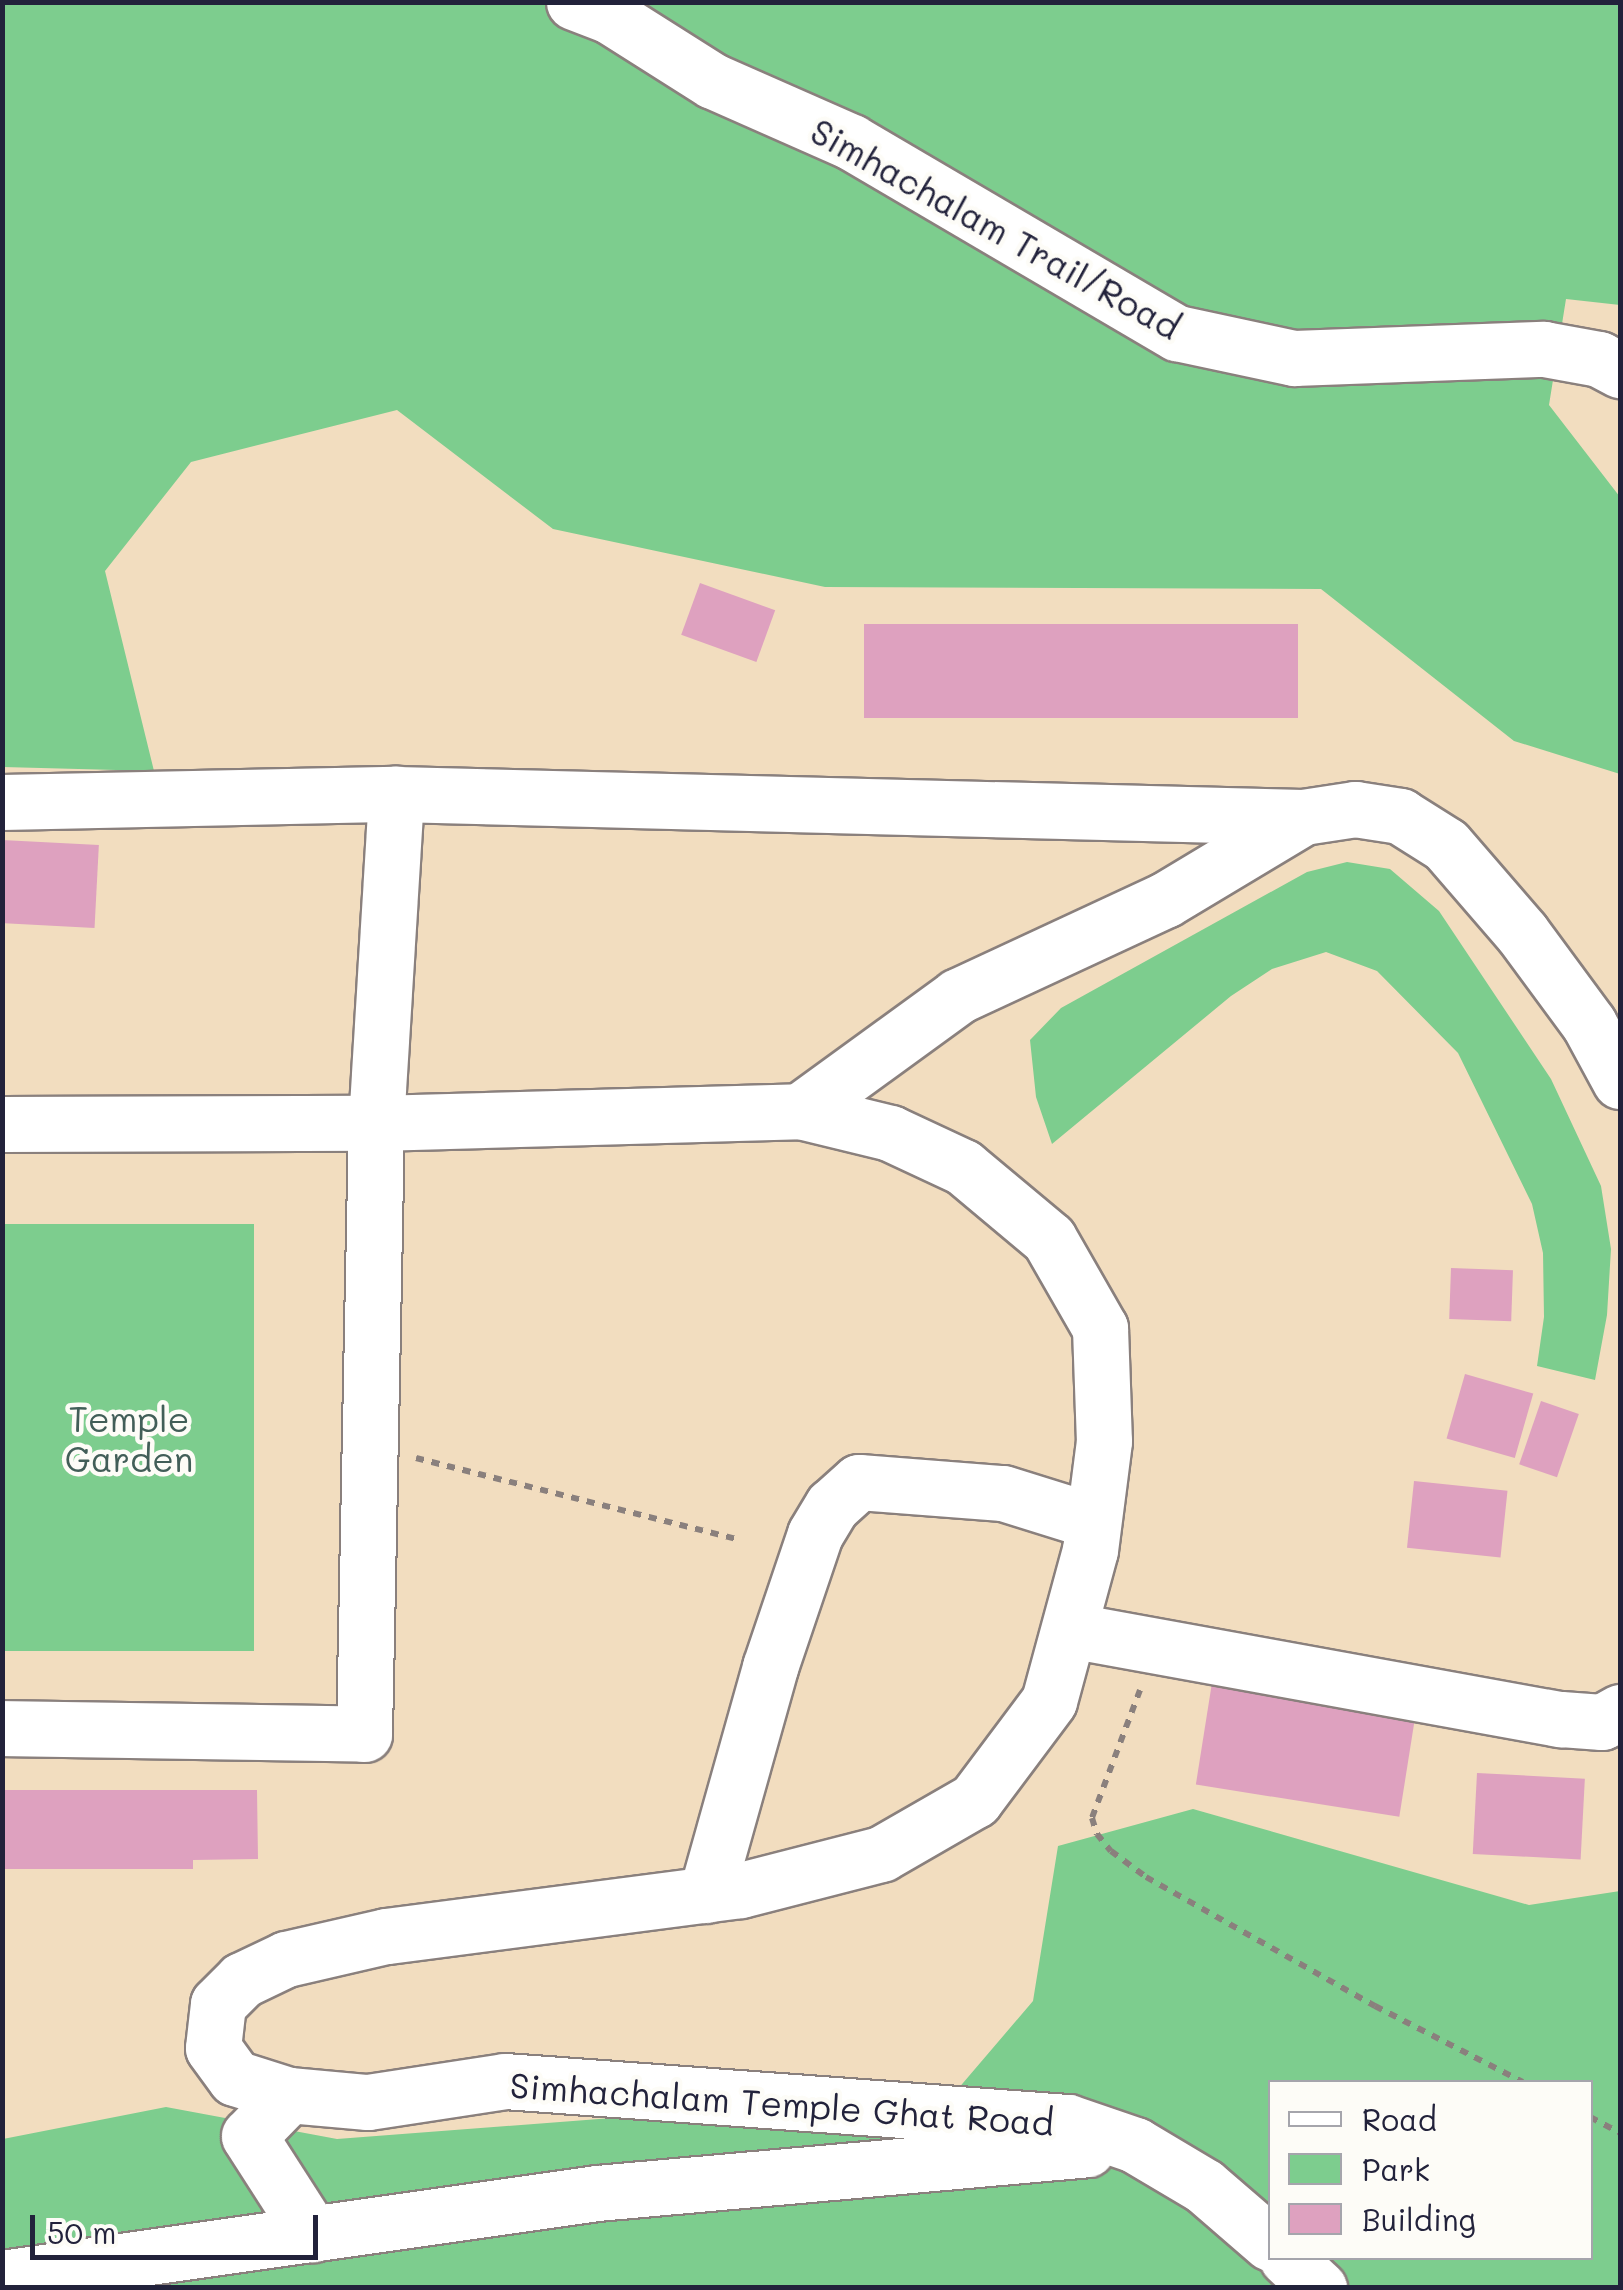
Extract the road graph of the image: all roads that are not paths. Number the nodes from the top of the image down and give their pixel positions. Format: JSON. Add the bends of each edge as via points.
{"nodes":[{"id":1,"x":574,"y":2,"type":"edge"},
{"id":2,"x":1620,"y":370,"type":"edge"},
{"id":3,"x":396,"y":794,"type":"junction"},
{"id":4,"x":2,"y":802,"type":"edge"},
{"id":5,"x":1303,"y":817,"type":"junction"},
{"id":6,"x":1620,"y":1081,"type":"edge"},
{"id":7,"x":800,"y":1112,"type":"junction"},
{"id":8,"x":376,"y":1123,"type":"junction"},
{"id":9,"x":2,"y":1124,"type":"edge"},
{"id":10,"x":1093,"y":1521,"type":"junction"},
{"id":11,"x":1069,"y":1630,"type":"junction"},
{"id":12,"x":1620,"y":1712,"type":"edge"},
{"id":13,"x":2,"y":1728,"type":"edge"},
{"id":14,"x":706,"y":1895,"type":"junction"},
{"id":15,"x":289,"y":2095,"type":"junction"},
{"id":16,"x":1134,"y":2145,"type":"junction"},
{"id":17,"x":312,"y":2234,"type":"junction"},
{"id":18,"x":1268,"y":2242,"type":"edge"},
{"id":19,"x":1289,"y":2260,"type":"edge"},
{"id":20,"x":2,"y":2278,"type":"edge"},
{"id":21,"x":1320,"y":2288,"type":"edge"}],
"edges":[{"from":1,"to":2,"type":"street","name":"Simhachalam Trail/Road","via":[[610,16],[713,81],[851,142],[1176,333],[1294,358],[1544,349],[1599,359]]},
{"from":3,"to":4,"type":"street"},
{"from":3,"to":5,"type":"street"},
{"from":3,"to":8,"type":"street"},
{"from":5,"to":6,"type":"street","via":[[1355,809],[1400,816],[1446,845],[1590,1024]]},
{"from":5,"to":7,"type":"street","via":[[1165,900],[958,996]]},
{"from":7,"to":8,"type":"street","name":"Simhachalam Temple Ghat Road"},
{"from":7,"to":10,"type":"street","name":"Simhachalam Temple Ghat Road","via":[[890,1133],[963,1167],[1050,1240],[1100,1328],[1104,1440]]},
{"from":8,"to":9,"type":"street","name":"Simhachalam Temple Ghat Road"},
{"from":8,"to":13,"type":"street","via":[[364,1734]]},
{"from":10,"to":11,"type":"street","name":"Simhachalam Temple Ghat Road"},
{"from":10,"to":14,"type":"street","via":[[1003,1494],[859,1482],[832,1506],[770,1667]]},
{"from":11,"to":12,"type":"street","via":[[1561,1719],[1602,1722]]},
{"from":11,"to":14,"type":"street","name":"Simhachalam Temple Ghat Road","via":[[1049,1701],[975,1800],[881,1854]]},
{"from":14,"to":15,"type":"street","name":"Simhachalam Temple Ghat Road","via":[[386,1936],[286,1960],[242,1980],[218,2004],[213,2048],[236,2078]]},
{"from":15,"to":16,"type":"street","name":"Simhachalam Temple Ghat Road","via":[[368,2102],[505,2081],[1068,2122]]},
{"from":15,"to":17,"type":"street","via":[[249,2136]]},
{"from":16,"to":17,"type":"street","via":[[598,2193]]},
{"from":16,"to":18,"type":"street","name":"Simhachalam Temple Ghat Road","via":[[1204,2186]]},
{"from":17,"to":20,"type":"street"},
{"from":19,"to":21,"type":"street"}]}
